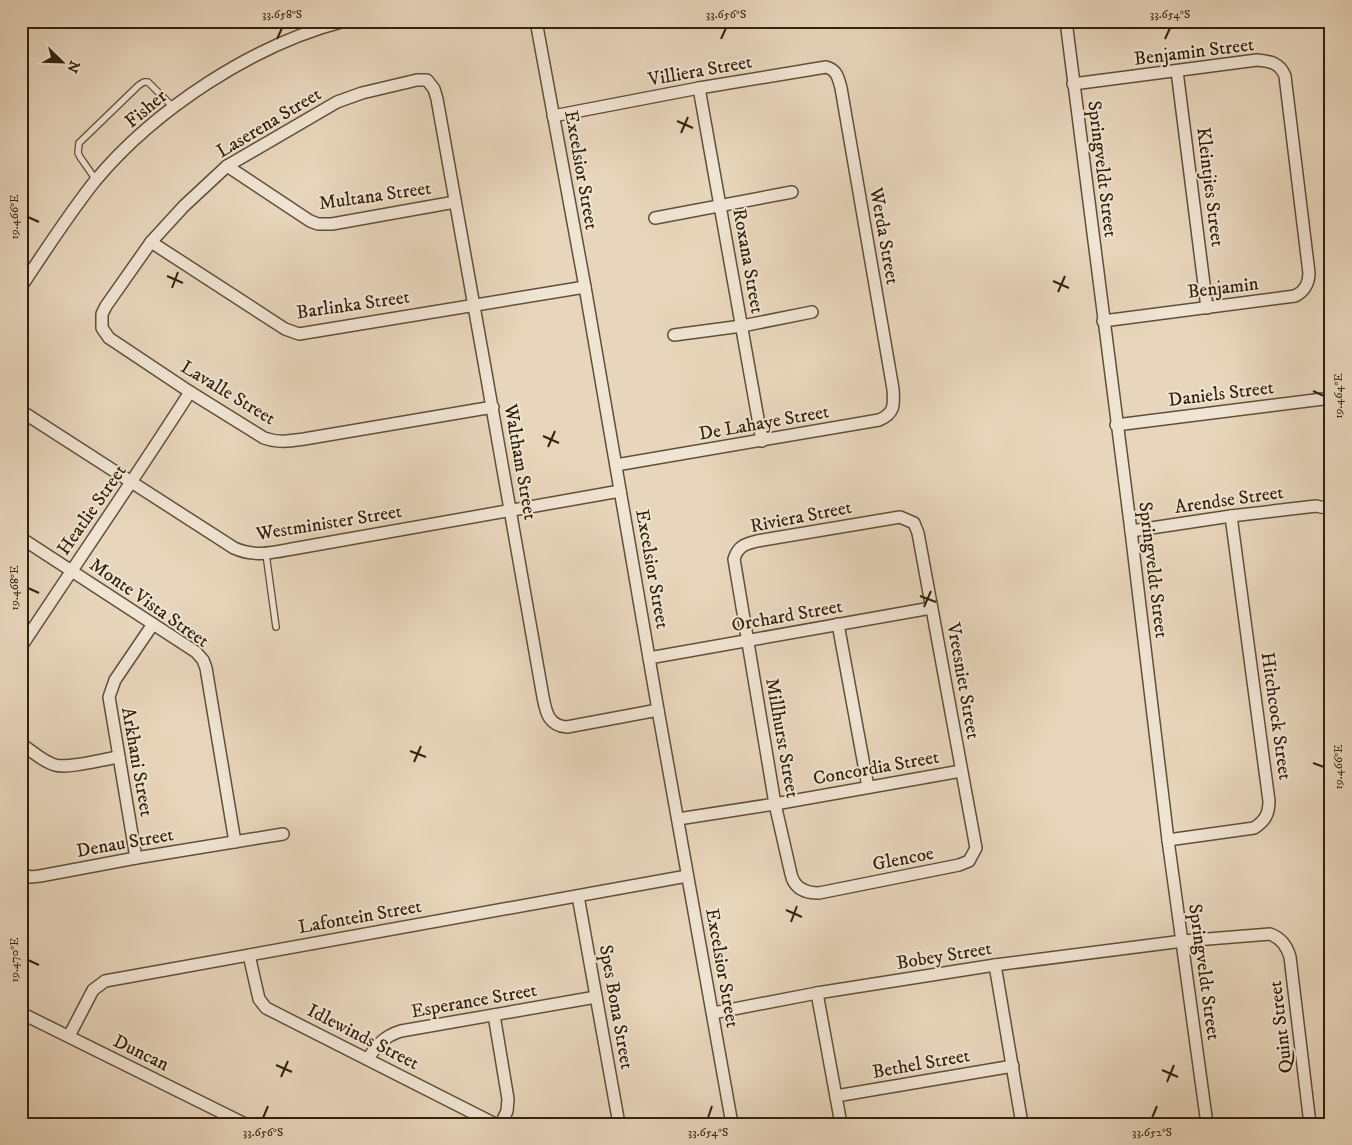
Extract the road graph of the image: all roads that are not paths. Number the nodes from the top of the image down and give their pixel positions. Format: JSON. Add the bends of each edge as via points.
{"nodes":[{"id":1,"x":345,"y":21,"type":"edge"},
{"id":2,"x":536,"y":21,"type":"edge"},
{"id":3,"x":1066,"y":21,"type":"edge"},
{"id":4,"x":1177,"y":71,"type":"junction"},
{"id":5,"x":1073,"y":84,"type":"junction"},
{"id":6,"x":699,"y":88,"type":"junction"},
{"id":7,"x":841,"y":88,"type":"joint"},
{"id":8,"x":437,"y":99,"type":"joint"},
{"id":9,"x":174,"y":108,"type":"junction"},
{"id":10,"x":553,"y":116,"type":"junction"},
{"id":11,"x":227,"y":166,"type":"junction"},
{"id":12,"x":96,"y":180,"type":"junction"},
{"id":13,"x":792,"y":192,"type":"dead end"},
{"id":14,"x":455,"y":202,"type":"junction"},
{"id":15,"x":720,"y":206,"type":"junction"},
{"id":16,"x":654,"y":218,"type":"dead end"},
{"id":17,"x":150,"y":242,"type":"junction"},
{"id":18,"x":1306,"y":251,"type":"joint"},
{"id":19,"x":21,"y":287,"type":"edge"},
{"id":20,"x":585,"y":287,"type":"junction"},
{"id":21,"x":474,"y":304,"type":"junction"},
{"id":22,"x":106,"y":306,"type":"joint"},
{"id":23,"x":1207,"y":308,"type":"junction"},
{"id":24,"x":812,"y":312,"type":"dead end"},
{"id":25,"x":1103,"y":321,"type":"junction"},
{"id":26,"x":742,"y":326,"type":"junction"},
{"id":27,"x":674,"y":336,"type":"dead end"},
{"id":28,"x":893,"y":389,"type":"joint"},
{"id":29,"x":190,"y":392,"type":"junction"},
{"id":30,"x":1331,"y":398,"type":"edge"},
{"id":31,"x":493,"y":407,"type":"junction"},
{"id":32,"x":21,"y":411,"type":"edge"},
{"id":33,"x":1116,"y":425,"type":"junction"},
{"id":34,"x":762,"y":441,"type":"junction"},
{"id":35,"x":616,"y":465,"type":"junction"},
{"id":36,"x":133,"y":482,"type":"junction"},
{"id":37,"x":620,"y":491,"type":"junction"},
{"id":38,"x":511,"y":511,"type":"junction"},
{"id":39,"x":1331,"y":511,"type":"edge"},
{"id":40,"x":1231,"y":516,"type":"junction"},
{"id":41,"x":894,"y":518,"type":"joint"},
{"id":42,"x":1131,"y":531,"type":"junction"},
{"id":43,"x":21,"y":538,"type":"edge"},
{"id":44,"x":266,"y":554,"type":"junction"},
{"id":45,"x":72,"y":570,"type":"junction"},
{"id":46,"x":735,"y":570,"type":"joint"},
{"id":47,"x":931,"y":608,"type":"junction"},
{"id":48,"x":153,"y":624,"type":"junction"},
{"id":49,"x":838,"y":624,"type":"junction"},
{"id":50,"x":276,"y":627,"type":"dead end"},
{"id":51,"x":748,"y":640,"type":"junction"},
{"id":52,"x":21,"y":647,"type":"edge"},
{"id":53,"x":649,"y":658,"type":"junction"},
{"id":54,"x":658,"y":710,"type":"junction"},
{"id":55,"x":21,"y":744,"type":"edge"},
{"id":56,"x":119,"y":757,"type":"junction"},
{"id":57,"x":961,"y":771,"type":"junction"},
{"id":58,"x":868,"y":787,"type":"junction"},
{"id":59,"x":776,"y":804,"type":"junction"},
{"id":60,"x":678,"y":820,"type":"junction"},
{"id":61,"x":283,"y":834,"type":"dead end"},
{"id":62,"x":975,"y":838,"type":"joint"},
{"id":63,"x":1168,"y":840,"type":"junction"},
{"id":64,"x":235,"y":842,"type":"junction"},
{"id":65,"x":136,"y":858,"type":"junction"},
{"id":66,"x":21,"y":874,"type":"edge"},
{"id":67,"x":687,"y":876,"type":"junction"},
{"id":68,"x":819,"y":893,"type":"joint"},
{"id":69,"x":578,"y":896,"type":"junction"},
{"id":70,"x":1183,"y":941,"type":"junction"},
{"id":71,"x":249,"y":955,"type":"junction"},
{"id":72,"x":995,"y":965,"type":"junction"},
{"id":73,"x":816,"y":993,"type":"junction"},
{"id":74,"x":596,"y":998,"type":"junction"},
{"id":75,"x":21,"y":1013,"type":"edge"},
{"id":76,"x":713,"y":1014,"type":"junction"},
{"id":77,"x":494,"y":1015,"type":"junction"},
{"id":78,"x":69,"y":1036,"type":"junction"},
{"id":79,"x":368,"y":1059,"type":"junction"},
{"id":80,"x":1013,"y":1066,"type":"junction"},
{"id":81,"x":836,"y":1096,"type":"junction"},
{"id":82,"x":245,"y":1124,"type":"edge"},
{"id":83,"x":495,"y":1124,"type":"edge"},
{"id":84,"x":501,"y":1124,"type":"edge"},
{"id":85,"x":619,"y":1124,"type":"edge"},
{"id":86,"x":732,"y":1124,"type":"edge"},
{"id":87,"x":841,"y":1124,"type":"edge"},
{"id":88,"x":1022,"y":1124,"type":"edge"},
{"id":89,"x":1207,"y":1124,"type":"edge"},
{"id":90,"x":1310,"y":1124,"type":"edge"}],
"edges":[{"from":1,"to":9,"type":"street","name":"Fisher","via":[[285,42],[246,61]]},
{"from":2,"to":10,"type":"street","name":"Excelsior Street"},
{"from":3,"to":5,"type":"street","name":"Springveldt Street"},
{"from":4,"to":5,"type":"street","name":"Benjamin Street"},
{"from":4,"to":18,"type":"street","name":"Benjamin Street","via":[[1257,60],[1272,62],[1283,70]]},
{"from":4,"to":23,"type":"street","name":"Kleintjies Street"},
{"from":5,"to":25,"type":"street","name":"Springveldt Street"},
{"from":6,"to":7,"type":"street","name":"Villiera Street","via":[[826,67],[838,76]]},
{"from":6,"to":10,"type":"street","name":"Villiera Street"},
{"from":6,"to":15,"type":"street","name":"Roxana Street"},
{"from":7,"to":28,"type":"street","name":"Werda Street"},
{"from":8,"to":11,"type":"street","name":"Laserena Street","via":[[430,84],[421,80],[348,98],[325,108]]},
{"from":8,"to":14,"type":"street","name":"Waltham Street"},
{"from":9,"to":12,"type":"street","name":"Fisher","via":[[139,136]]},
{"from":9,"to":12,"type":"lane","via":[[148,82],[139,85],[79,144],[78,153]]},
{"from":10,"to":20,"type":"street","name":"Excelsior Street"},
{"from":11,"to":14,"type":"street","name":"Multana Street","via":[[318,224]]},
{"from":11,"to":17,"type":"street","name":"Laserena Street"},
{"from":12,"to":19,"type":"street","name":"Fisher"},
{"from":13,"to":15,"type":"street"},
{"from":14,"to":21,"type":"street","name":"Waltham Street"},
{"from":15,"to":16,"type":"street"},
{"from":15,"to":26,"type":"street","name":"Roxana Street"},
{"from":17,"to":21,"type":"street","name":"Barlinka Street","via":[[293,333],[309,333]]},
{"from":17,"to":22,"type":"street","name":"Laserena Street"},
{"from":18,"to":23,"type":"street","name":"Benjamin","via":[[1309,278],[1298,295]]},
{"from":20,"to":21,"type":"street","name":"Barlinka Street"},
{"from":20,"to":35,"type":"street","name":"Excelsior Street"},
{"from":21,"to":31,"type":"street","name":"Waltham Street"},
{"from":22,"to":29,"type":"street","name":"Lavalle Street","via":[[101,322],[104,334]]},
{"from":23,"to":25,"type":"street","name":"Benjamin"},
{"from":24,"to":26,"type":"street"},
{"from":25,"to":33,"type":"street","name":"Springveldt Street"},
{"from":26,"to":27,"type":"street"},
{"from":26,"to":34,"type":"street","name":"Roxana Street"},
{"from":28,"to":34,"type":"street","name":"De Lahaye Street","via":[[892,410],[879,420]]},
{"from":29,"to":31,"type":"street","name":"Lavalle Street","via":[[264,438],[279,442]]},
{"from":29,"to":36,"type":"street","name":"Heatlie Street"},
{"from":30,"to":33,"type":"street","name":"Daniels Street"},
{"from":31,"to":38,"type":"street","name":"Waltham Street"},
{"from":32,"to":36,"type":"street","name":"Westminister Street"},
{"from":33,"to":42,"type":"street","name":"Springveldt Street"},
{"from":34,"to":35,"type":"street","name":"De Lahaye Street"},
{"from":35,"to":37,"type":"street","name":"Excelsior Street"},
{"from":36,"to":44,"type":"street","name":"Westminister Street","via":[[234,548]]},
{"from":36,"to":45,"type":"street","name":"Heatlie Street"},
{"from":37,"to":38,"type":"street","name":"Westminister Street"},
{"from":37,"to":53,"type":"street","name":"Excelsior Street"},
{"from":38,"to":44,"type":"street","name":"Westminister Street"},
{"from":38,"to":54,"type":"street","name":"Waltham Street","via":[[549,718],[556,725],[567,727]]},
{"from":39,"to":40,"type":"street","name":"Arendse Street","via":[[1316,506]]},
{"from":40,"to":42,"type":"street","name":"Arendse Street"},
{"from":40,"to":63,"type":"street","name":"Hitchcock Street","via":[[1269,809],[1264,821],[1251,829]]},
{"from":41,"to":46,"type":"street","name":"Riviera Street","via":[[748,544],[738,549],[734,559]]},
{"from":41,"to":47,"type":"street","name":"Vreesniet Street","via":[[904,518],[917,528]]},
{"from":42,"to":63,"type":"street","name":"Springveldt Street"},
{"from":43,"to":45,"type":"street","name":"Monte Vista Street"},
{"from":44,"to":50,"type":"lane"},
{"from":45,"to":48,"type":"street","name":"Monte Vista Street"},
{"from":45,"to":52,"type":"street","name":"Heatlie Street"},
{"from":46,"to":51,"type":"street","name":"Millhurst Street"},
{"from":47,"to":49,"type":"street","name":"Orchard Street"},
{"from":47,"to":57,"type":"street","name":"Vreesniet Street"},
{"from":48,"to":56,"type":"street","name":"Arkhani Street","via":[[110,691]]},
{"from":48,"to":64,"type":"street","name":"Monte Vista Street","via":[[196,652],[205,664]]},
{"from":49,"to":51,"type":"street","name":"Orchard Street"},
{"from":49,"to":58,"type":"street"},
{"from":51,"to":53,"type":"street","name":"Orchard Street"},
{"from":51,"to":59,"type":"street","name":"Millhurst Street"},
{"from":53,"to":54,"type":"street","name":"Excelsior Street"},
{"from":54,"to":60,"type":"street","name":"Excelsior Street"},
{"from":55,"to":56,"type":"street","via":[[57,766]]},
{"from":56,"to":65,"type":"street","name":"Arkhani Street"},
{"from":57,"to":58,"type":"street","name":"Concordia Street"},
{"from":57,"to":62,"type":"street","name":"Vreesniet Street"},
{"from":58,"to":59,"type":"street","name":"Concordia Street"},
{"from":59,"to":60,"type":"street","name":"Concordia Street"},
{"from":59,"to":68,"type":"street","name":"Millhurst Street","via":[[792,880],[805,892]]},
{"from":60,"to":67,"type":"street","name":"Excelsior Street"},
{"from":61,"to":64,"type":"street","name":"Denau Street"},
{"from":62,"to":68,"type":"street","name":"Glencoe","via":[[974,853],[965,863]]},
{"from":63,"to":70,"type":"street","name":"Springveldt Street"},
{"from":64,"to":65,"type":"street","name":"Denau Street"},
{"from":65,"to":66,"type":"street","name":"Denau Street","via":[[40,876]]},
{"from":67,"to":69,"type":"street","name":"Lafontein Street"},
{"from":67,"to":76,"type":"street","name":"Excelsior Street"},
{"from":69,"to":71,"type":"street","name":"Lafontein Street"},
{"from":69,"to":74,"type":"street","name":"Spes Bona Street"},
{"from":70,"to":72,"type":"street","name":"Bobey Street"},
{"from":70,"to":89,"type":"street","name":"Springveldt Street"},
{"from":70,"to":90,"type":"street","name":"Quint Street","via":[[1270,934],[1285,944],[1290,957]]},
{"from":71,"to":78,"type":"street","name":"Lafontein Street","via":[[105,981],[92,990]]},
{"from":71,"to":79,"type":"street","name":"Idlewinds Street","via":[[262,1006]]},
{"from":72,"to":73,"type":"street","name":"Bobey Street"},
{"from":72,"to":80,"type":"street"},
{"from":73,"to":76,"type":"street","name":"Bobey Street"},
{"from":73,"to":81,"type":"street"},
{"from":74,"to":77,"type":"street","name":"Esperance Street"},
{"from":74,"to":85,"type":"street","name":"Spes Bona Street"},
{"from":75,"to":78,"type":"street","name":"Duncan"},
{"from":76,"to":86,"type":"street","name":"Excelsior Street"},
{"from":77,"to":79,"type":"street","name":"Esperance Street","via":[[392,1034],[379,1042]]},
{"from":77,"to":84,"type":"street","via":[[508,1099]]},
{"from":78,"to":82,"type":"street","name":"Duncan"},
{"from":79,"to":83,"type":"street","name":"Idlewinds Street"},
{"from":80,"to":81,"type":"street","name":"Bethel Street"},
{"from":80,"to":88,"type":"street"},
{"from":81,"to":87,"type":"street"}]}
